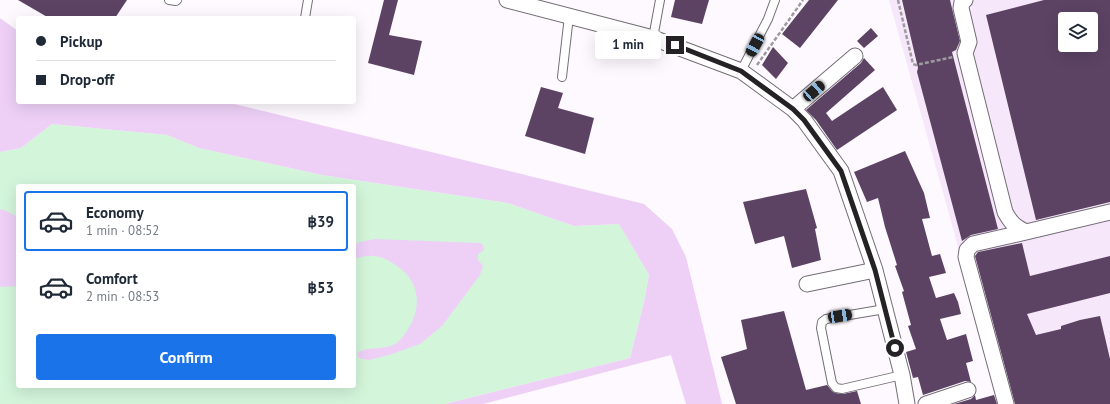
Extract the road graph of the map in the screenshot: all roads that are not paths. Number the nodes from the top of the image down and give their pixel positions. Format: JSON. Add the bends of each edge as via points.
{"nodes":[{"id":1,"x":169,"y":0,"type":"edge"},
{"id":2,"x":177,"y":0,"type":"edge"},
{"id":3,"x":308,"y":0,"type":"edge"},
{"id":4,"x":507,"y":0,"type":"edge"},
{"id":5,"x":660,"y":0,"type":"edge"},
{"id":6,"x":775,"y":0,"type":"edge"},
{"id":7,"x":965,"y":0,"type":"edge"},
{"id":8,"x":305,"y":16,"type":"edge"},
{"id":9,"x":569,"y":16,"type":"junction"},
{"id":10,"x":653,"y":38,"type":"junction"},
{"id":11,"x":855,"y":56,"type":"dead end"},
{"id":12,"x":745,"y":74,"type":"junction"},
{"id":13,"x":562,"y":77,"type":"dead end"},
{"id":14,"x":793,"y":109,"type":"junction"},
{"id":15,"x":1110,"y":212,"type":"edge"},
{"id":16,"x":1026,"y":232,"type":"junction"},
{"id":17,"x":875,"y":270,"type":"junction"},
{"id":18,"x":807,"y":284,"type":"dead end"},
{"id":19,"x":885,"y":309,"type":"junction"},
{"id":20,"x":902,"y":375,"type":"junction"},
{"id":21,"x":968,"y":390,"type":"dead end"},
{"id":22,"x":907,"y":404,"type":"edge"},
{"id":23,"x":926,"y":404,"type":"edge"},
{"id":24,"x":1006,"y":404,"type":"edge"}],
"edges":[{"from":1,"to":2,"type":"lane"},
{"from":3,"to":8,"type":"lane"},
{"from":4,"to":9,"type":"street"},
{"from":5,"to":10,"type":"lane"},
{"from":6,"to":12,"type":"lane"},
{"from":7,"to":16,"type":"street","via":[[961,8],[970,42],[965,53],[1005,212],[1014,226]]},
{"from":9,"to":10,"type":"street"},
{"from":9,"to":13,"type":"lane"},
{"from":10,"to":12,"type":"street"},
{"from":11,"to":14,"type":"street"},
{"from":12,"to":14,"type":"street"},
{"from":14,"to":17,"type":"street","via":[[841,171]]},
{"from":15,"to":16,"type":"street"},
{"from":16,"to":24,"type":"street","via":[[973,244],[967,250],[966,256]]},
{"from":17,"to":18,"type":"street"},
{"from":17,"to":19,"type":"street"},
{"from":19,"to":20,"type":"street"},
{"from":19,"to":20,"type":"lane","via":[[826,319],[822,322],[832,383],[836,388],[842,389]]},
{"from":20,"to":22,"type":"street"},
{"from":21,"to":23,"type":"street"}]}
